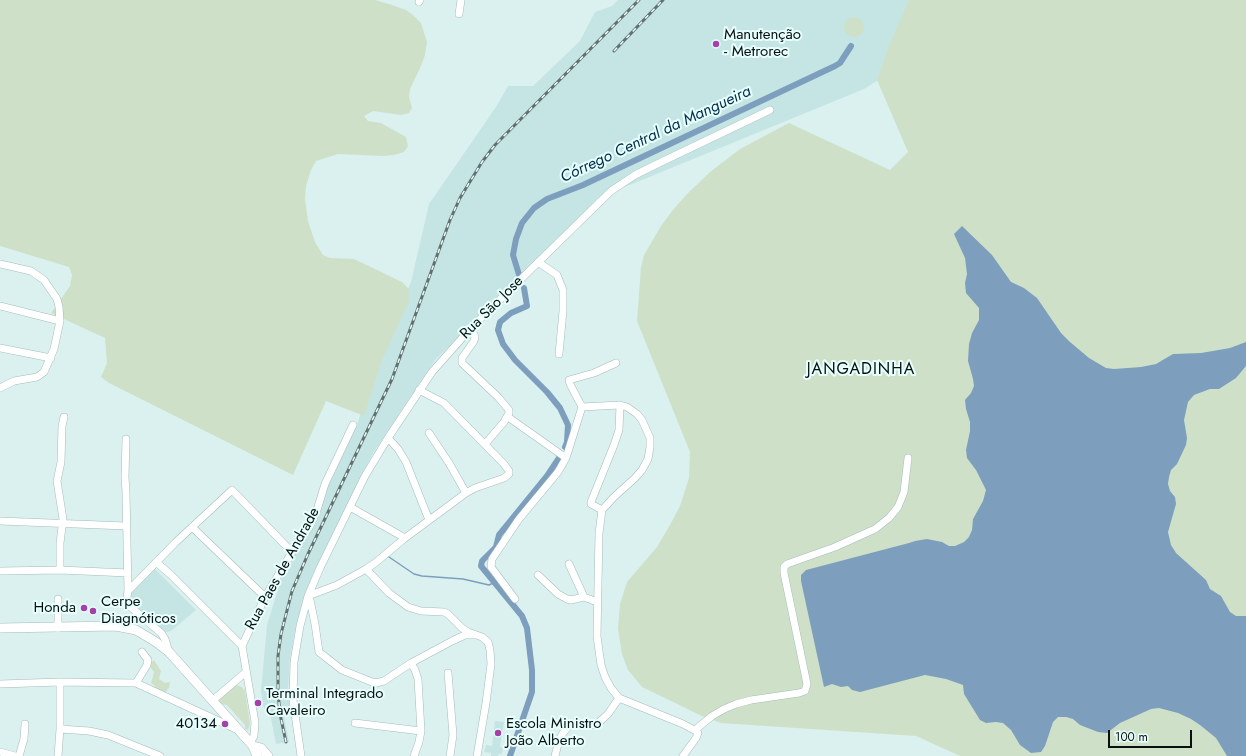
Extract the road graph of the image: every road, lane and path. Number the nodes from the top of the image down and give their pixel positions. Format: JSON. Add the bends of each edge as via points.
{"nodes":[{"id":1,"x":461,"y":0,"type":"edge"},
{"id":2,"x":459,"y":14,"type":"dead end"},
{"id":3,"x":770,"y":110,"type":"dead end"},
{"id":4,"x":538,"y":262,"type":"junction"},
{"id":5,"x":0,"y":264,"type":"edge"},
{"id":6,"x":0,"y":306,"type":"edge"},
{"id":7,"x":60,"y":321,"type":"junction"},
{"id":8,"x":471,"y":328,"type":"junction"},
{"id":9,"x":0,"y":348,"type":"edge"},
{"id":10,"x":559,"y":354,"type":"dead end"},
{"id":11,"x":51,"y":358,"type":"junction"},
{"id":12,"x":616,"y":363,"type":"dead end"},
{"id":13,"x":0,"y":388,"type":"edge"},
{"id":14,"x":420,"y":390,"type":"junction"},
{"id":15,"x":620,"y":405,"type":"junction"},
{"id":16,"x":582,"y":407,"type":"junction"},
{"id":17,"x":64,"y":417,"type":"dead end"},
{"id":18,"x":508,"y":417,"type":"junction"},
{"id":19,"x":353,"y":425,"type":"dead end"},
{"id":20,"x":429,"y":433,"type":"dead end"},
{"id":21,"x":126,"y":438,"type":"dead end"},
{"id":22,"x":388,"y":438,"type":"junction"},
{"id":23,"x":485,"y":444,"type":"junction"},
{"id":24,"x":566,"y":458,"type":"junction"},
{"id":25,"x":908,"y":458,"type":"dead end"},
{"id":26,"x":466,"y":493,"type":"junction"},
{"id":27,"x":350,"y":507,"type":"junction"},
{"id":28,"x":602,"y":510,"type":"junction"},
{"id":29,"x":429,"y":520,"type":"junction"},
{"id":30,"x":0,"y":522,"type":"edge"},
{"id":31,"x":63,"y":523,"type":"junction"},
{"id":32,"x":126,"y":526,"type":"junction"},
{"id":33,"x":192,"y":527,"type":"junction"},
{"id":34,"x":405,"y":538,"type":"junction"},
{"id":35,"x":292,"y":552,"type":"junction"},
{"id":36,"x":156,"y":562,"type":"junction"},
{"id":37,"x":569,"y":564,"type":"dead end"},
{"id":38,"x":366,"y":569,"type":"junction"},
{"id":39,"x":60,"y":570,"type":"junction"},
{"id":40,"x":0,"y":571,"type":"edge"},
{"id":41,"x":128,"y":573,"type":"junction"},
{"id":42,"x":538,"y":575,"type":"dead end"},
{"id":43,"x":128,"y":591,"type":"junction"},
{"id":44,"x":265,"y":596,"type":"junction"},
{"id":45,"x":309,"y":596,"type":"junction"},
{"id":46,"x":584,"y":597,"type":"junction"},
{"id":47,"x":58,"y":599,"type":"dead end"},
{"id":48,"x":515,"y":599,"type":"dead end"},
{"id":49,"x":597,"y":602,"type":"junction"},
{"id":50,"x":0,"y":628,"type":"edge"},
{"id":51,"x":58,"y":628,"type":"junction"},
{"id":52,"x":477,"y":635,"type":"junction"},
{"id":53,"x":242,"y":646,"type":"junction"},
{"id":54,"x":142,"y":652,"type":"dead end"},
{"id":55,"x":169,"y":652,"type":"junction"},
{"id":56,"x":411,"y":663,"type":"junction"},
{"id":57,"x":246,"y":672,"type":"junction"},
{"id":58,"x":448,"y":673,"type":"dead end"},
{"id":59,"x":60,"y":682,"type":"junction"},
{"id":60,"x":136,"y":683,"type":"junction"},
{"id":61,"x":0,"y":684,"type":"edge"},
{"id":62,"x":619,"y":698,"type":"junction"},
{"id":63,"x":212,"y":701,"type":"junction"},
{"id":64,"x":355,"y":723,"type":"dead end"},
{"id":65,"x":26,"y":724,"type":"dead end"},
{"id":66,"x":60,"y":729,"type":"junction"},
{"id":67,"x":240,"y":731,"type":"junction"},
{"id":68,"x":421,"y":731,"type":"junction"},
{"id":69,"x":696,"y":732,"type":"junction"},
{"id":70,"x":255,"y":751,"type":"edge"},
{"id":71,"x":0,"y":752,"type":"edge"},
{"id":72,"x":15,"y":756,"type":"edge"},
{"id":73,"x":19,"y":756,"type":"edge"},
{"id":74,"x":58,"y":756,"type":"edge"},
{"id":75,"x":160,"y":756,"type":"edge"},
{"id":76,"x":268,"y":756,"type":"edge"},
{"id":77,"x":301,"y":756,"type":"edge"},
{"id":78,"x":414,"y":756,"type":"edge"},
{"id":79,"x":450,"y":756,"type":"edge"},
{"id":80,"x":477,"y":756,"type":"edge"},
{"id":81,"x":555,"y":756,"type":"edge"},
{"id":82,"x":683,"y":756,"type":"edge"}],
"edges":[{"from":1,"to":2,"type":"street"},
{"from":3,"to":4,"type":"street","name":"Rua São Jose","via":[[655,165],[622,184]]},
{"from":4,"to":8,"type":"street","name":"Rua São Jose"},
{"from":4,"to":10,"type":"street","via":[[557,275],[563,290],[564,311]]},
{"from":5,"to":7,"type":"street","via":[[31,271],[44,280],[57,299]]},
{"from":6,"to":7,"type":"street"},
{"from":7,"to":11,"type":"street"},
{"from":8,"to":14,"type":"street","name":"Rua São Jose","via":[[444,357]]},
{"from":8,"to":18,"type":"street","via":[[474,341],[462,358],[462,364],[506,406],[509,410]]},
{"from":9,"to":11,"type":"street"},
{"from":11,"to":13,"type":"street","via":[[40,376],[14,381]]},
{"from":12,"to":16,"type":"street","via":[[569,380]]},
{"from":14,"to":22,"type":"street","name":"Rua São Jose"},
{"from":14,"to":23,"type":"street","via":[[444,403]]},
{"from":15,"to":16,"type":"street"},
{"from":15,"to":28,"type":"street","via":[[617,435],[591,502]]},
{"from":15,"to":28,"type":"street","via":[[637,414],[647,430],[650,438],[648,459],[639,474]]},
{"from":16,"to":24,"type":"street"},
{"from":17,"to":31,"type":"street","via":[[57,481]]},
{"from":18,"to":23,"type":"street"},
{"from":18,"to":24,"type":"street"},
{"from":19,"to":35,"type":"street","name":"Rua Paes de Andrade","via":[[325,484],[310,526]]},
{"from":20,"to":26,"type":"street"},
{"from":21,"to":32,"type":"street"},
{"from":22,"to":27,"type":"street","name":"Rua São Jose"},
{"from":22,"to":29,"type":"street","via":[[406,462]]},
{"from":23,"to":26,"type":"street","via":[[510,472],[504,478]]},
{"from":24,"to":48,"type":"street","via":[[492,559],[491,567]]},
{"from":25,"to":69,"type":"street","via":[[904,492],[898,507],[889,518],[875,529],[784,567],[807,684],[805,690],[736,704],[712,716]]},
{"from":26,"to":29,"type":"street"},
{"from":27,"to":34,"type":"street"},
{"from":27,"to":45,"type":"street","name":"Rua São Jose"},
{"from":28,"to":49,"type":"street"},
{"from":29,"to":34,"type":"street"},
{"from":30,"to":31,"type":"street"},
{"from":31,"to":32,"type":"street"},
{"from":31,"to":39,"type":"street"},
{"from":32,"to":41,"type":"street"},
{"from":33,"to":35,"type":"street","via":[[232,490]]},
{"from":33,"to":36,"type":"street"},
{"from":33,"to":44,"type":"street"},
{"from":34,"to":38,"type":"street"},
{"from":35,"to":44,"type":"street","name":"Rua Paes de Andrade"},
{"from":36,"to":43,"type":"street"},
{"from":36,"to":53,"type":"street"},
{"from":37,"to":46,"type":"street"},
{"from":38,"to":45,"type":"street","via":[[337,585]]},
{"from":38,"to":52,"type":"street","via":[[389,593],[408,607],[421,611],[444,612],[462,628]]},
{"from":39,"to":40,"type":"street"},
{"from":39,"to":41,"type":"street"},
{"from":41,"to":43,"type":"street"},
{"from":42,"to":46,"type":"street","via":[[567,599]]},
{"from":43,"to":55,"type":"street","via":[[128,605],[161,633]]},
{"from":44,"to":53,"type":"street","name":"Rua Paes de Andrade"},
{"from":45,"to":56,"type":"street","via":[[319,652],[342,670],[376,683],[384,681]]},
{"from":45,"to":77,"type":"street","name":"Rua São Jose","via":[[300,626],[294,662],[294,700]]},
{"from":46,"to":49,"type":"street"},
{"from":47,"to":51,"type":"street"},
{"from":49,"to":62,"type":"street","via":[[597,636],[601,665],[605,677]]},
{"from":50,"to":51,"type":"main road"},
{"from":51,"to":55,"type":"main road","via":[[127,627],[144,634]]},
{"from":52,"to":56,"type":"street","via":[[465,635]]},
{"from":52,"to":80,"type":"street","via":[[488,642],[490,650],[485,710]]},
{"from":53,"to":57,"type":"street","name":"Rua Paes de Andrade"},
{"from":54,"to":60,"type":"street","via":[[148,660]]},
{"from":55,"to":63,"type":"main road"},
{"from":56,"to":68,"type":"street","via":[[418,679]]},
{"from":57,"to":63,"type":"street"},
{"from":57,"to":70,"type":"street","name":"Rua Paes de Andrade","via":[[254,722]]},
{"from":58,"to":79,"type":"street","via":[[453,723]]},
{"from":59,"to":60,"type":"street"},
{"from":59,"to":61,"type":"street"},
{"from":59,"to":66,"type":"street"},
{"from":60,"to":67,"type":"street"},
{"from":62,"to":69,"type":"street"},
{"from":62,"to":81,"type":"street","via":[[597,724],[576,723],[569,726],[558,740]]},
{"from":63,"to":67,"type":"main road"},
{"from":64,"to":68,"type":"street"},
{"from":65,"to":73,"type":"street"},
{"from":66,"to":74,"type":"street"},
{"from":66,"to":75,"type":"street","via":[[108,735]]},
{"from":67,"to":70,"type":"main road"},
{"from":68,"to":78,"type":"street"},
{"from":69,"to":82,"type":"street","via":[[696,738]]},
{"from":70,"to":76,"type":"main road"},
{"from":71,"to":72,"type":"street"}]}
